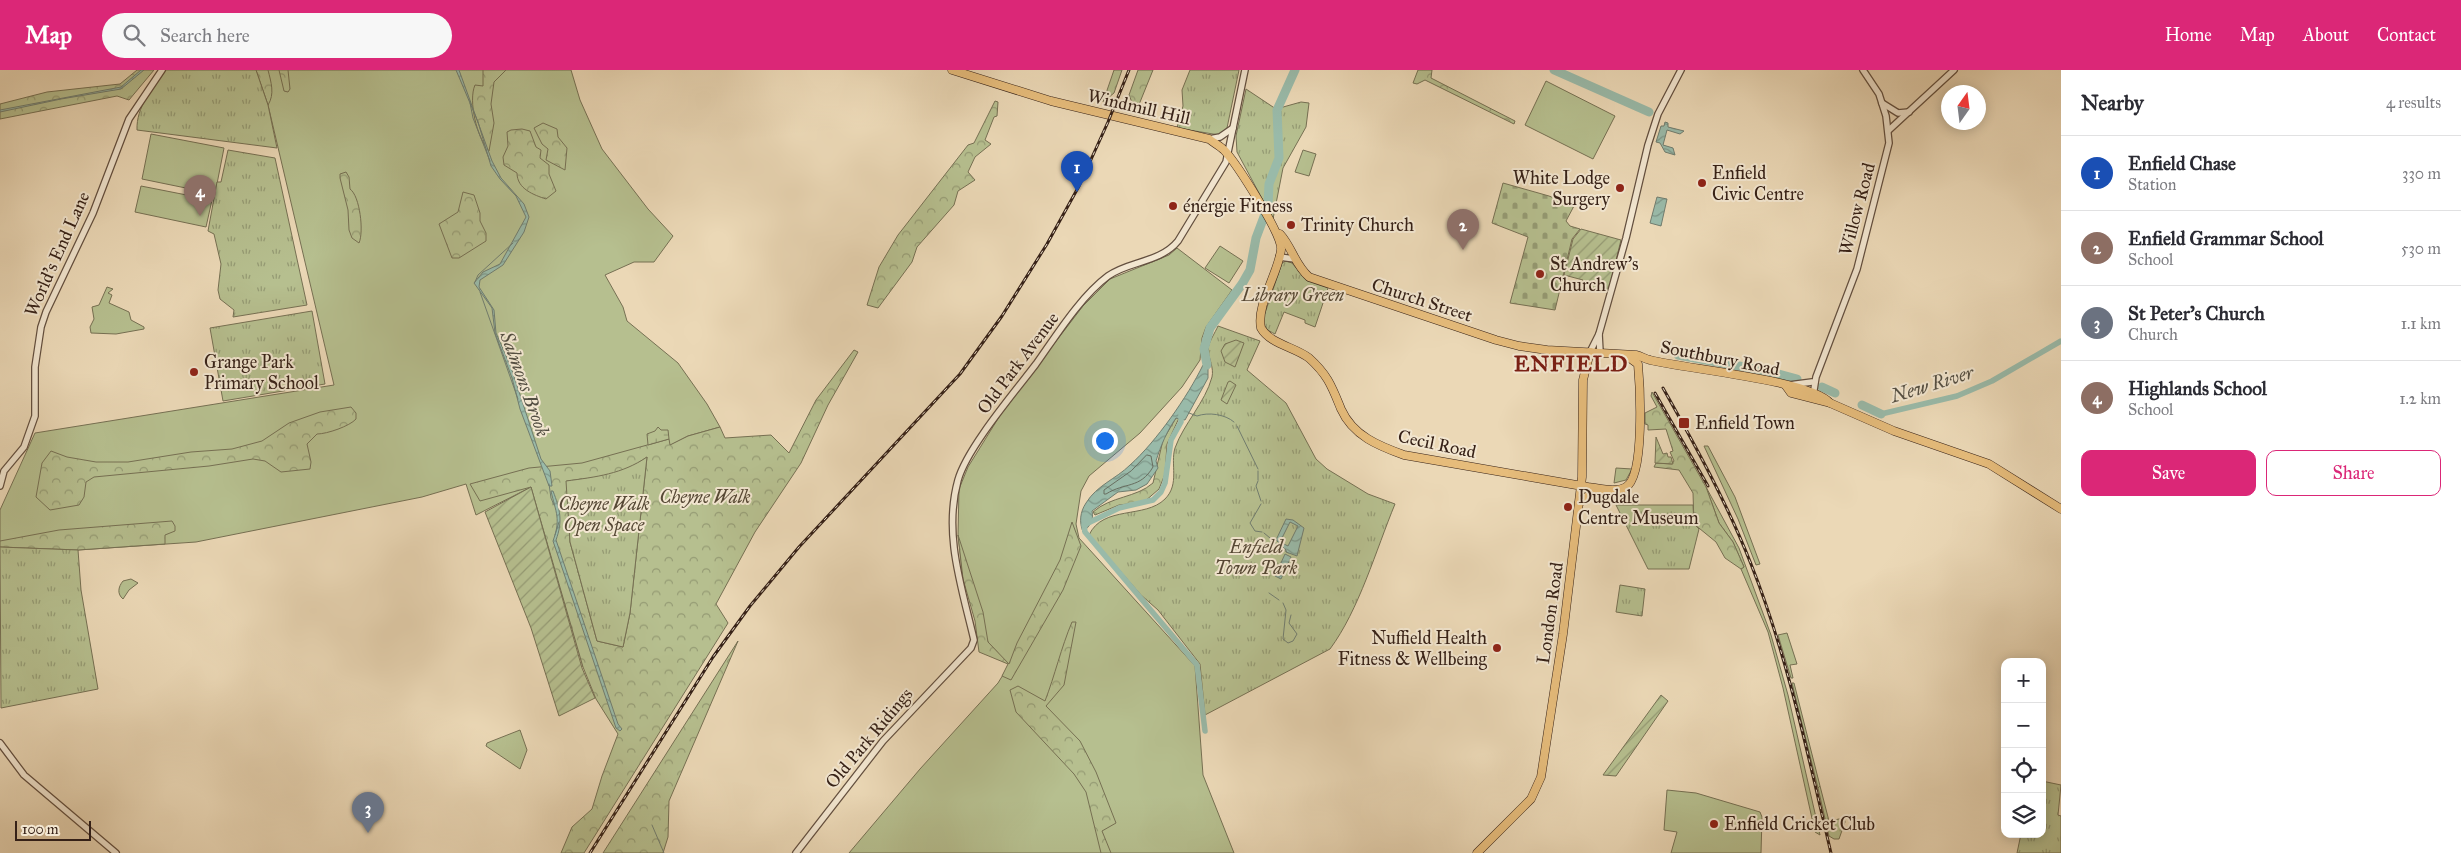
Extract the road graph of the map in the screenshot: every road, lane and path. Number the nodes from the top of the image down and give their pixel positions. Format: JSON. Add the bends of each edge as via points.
{"nodes":[{"id":1,"x":162,"y":70,"type":"edge"},
{"id":2,"x":952,"y":70,"type":"edge"},
{"id":3,"x":1245,"y":70,"type":"edge"},
{"id":4,"x":1681,"y":70,"type":"edge"},
{"id":5,"x":1863,"y":70,"type":"edge"},
{"id":6,"x":1954,"y":70,"type":"edge"},
{"id":7,"x":1882,"y":103,"type":"junction"},
{"id":8,"x":1909,"y":112,"type":"junction"},
{"id":9,"x":1233,"y":128,"type":"junction"},
{"id":10,"x":1889,"y":130,"type":"junction"},
{"id":11,"x":1209,"y":139,"type":"junction"},
{"id":12,"x":1229,"y":156,"type":"junction"},
{"id":13,"x":1276,"y":231,"type":"junction"},
{"id":14,"x":1279,"y":257,"type":"junction"},
{"id":15,"x":1295,"y":259,"type":"junction"},
{"id":16,"x":1599,"y":334,"type":"junction"},
{"id":17,"x":1590,"y":352,"type":"junction"},
{"id":18,"x":1600,"y":352,"type":"junction"},
{"id":19,"x":1629,"y":357,"type":"junction"},
{"id":20,"x":1649,"y":360,"type":"junction"},
{"id":21,"x":1638,"y":364,"type":"junction"},
{"id":22,"x":1814,"y":379,"type":"junction"},
{"id":23,"x":1786,"y":386,"type":"junction"},
{"id":24,"x":1810,"y":395,"type":"junction"},
{"id":25,"x":0,"y":486,"type":"edge"},
{"id":26,"x":1581,"y":486,"type":"junction"},
{"id":27,"x":1612,"y":490,"type":"junction"},
{"id":28,"x":1579,"y":504,"type":"junction"},
{"id":29,"x":2061,"y":509,"type":"edge"},
{"id":30,"x":971,"y":648,"type":"joint"},
{"id":31,"x":0,"y":743,"type":"edge"},
{"id":32,"x":116,"y":853,"type":"edge"},
{"id":33,"x":796,"y":853,"type":"edge"},
{"id":34,"x":1477,"y":853,"type":"edge"}],
"edges":[{"from":1,"to":25,"type":"street","name":"World's End Lane","via":[[129,119],[94,211],[46,312],[35,367],[35,416],[24,446],[4,471]]},
{"from":2,"to":11,"type":"main road","name":"Windmill Hill","via":[[1051,101]]},
{"from":3,"to":9,"type":"street"},
{"from":4,"to":16,"type":"street","via":[[1658,114]]},
{"from":5,"to":7,"type":"street","name":"Willow Road"},
{"from":6,"to":8,"type":"street"},
{"from":7,"to":8,"type":"street","via":[[1898,113]]},
{"from":7,"to":10,"type":"street","name":"Willow Road"},
{"from":8,"to":10,"type":"street"},
{"from":9,"to":11,"type":"street","via":[[1220,137]]},
{"from":9,"to":12,"type":"street"},
{"from":10,"to":22,"type":"street","name":"Willow Road","via":[[1889,147],[1857,269]]},
{"from":11,"to":12,"type":"main road","name":"Windmill Hill"},
{"from":12,"to":13,"type":"main road","name":"Windmill Hill"},
{"from":12,"to":30,"type":"street","name":"Old Park Avenue","via":[[1170,250],[1108,275],[1077,310],[976,446],[961,474],[955,495],[952,529],[958,578],[974,640]]},
{"from":13,"to":14,"type":"main road","name":"Cecil Road","via":[[1281,246]]},
{"from":13,"to":15,"type":"main road","name":"Church Street","via":[[1282,235]]},
{"from":14,"to":15,"type":"street"},
{"from":14,"to":26,"type":"main road","name":"Cecil Road","via":[[1262,311],[1261,328],[1271,338],[1306,356],[1321,369],[1334,388],[1349,422],[1365,438],[1404,455]]},
{"from":15,"to":17,"type":"main road","name":"Church Street","via":[[1313,279],[1520,346]]},
{"from":16,"to":17,"type":"street"},
{"from":16,"to":18,"type":"street"},
{"from":17,"to":18,"type":"main road","name":"Southbury Road"},
{"from":17,"to":26,"type":"main road","name":"London Road","via":[[1583,380]]},
{"from":18,"to":19,"type":"main road","name":"Southbury Road"},
{"from":19,"to":20,"type":"main road","name":"Southbury Road","via":[[1636,355]]},
{"from":19,"to":21,"type":"main road"},
{"from":20,"to":21,"type":"main road","name":"Southbury Road"},
{"from":20,"to":23,"type":"main road","name":"Southbury Road"},
{"from":21,"to":27,"type":"main road","via":[[1638,468],[1626,487]]},
{"from":22,"to":23,"type":"street"},
{"from":22,"to":24,"type":"street","name":"Willow Road"},
{"from":23,"to":24,"type":"main road","name":"Southbury Road","via":[[1791,393]]},
{"from":24,"to":29,"type":"main road","name":"Southbury Road","via":[[1825,397],[1830,403],[1894,431],[1989,464]]},
{"from":26,"to":27,"type":"main road"},
{"from":26,"to":28,"type":"main road","name":"London Road"},
{"from":27,"to":28,"type":"main road","via":[[1588,495]]},
{"from":28,"to":34,"type":"main road","name":"London Road","via":[[1540,783],[1526,805]]},
{"from":30,"to":33,"type":"street","name":"Old Park Ridings","via":[[883,741]]},
{"from":31,"to":32,"type":"street","via":[[24,774]]}]}
